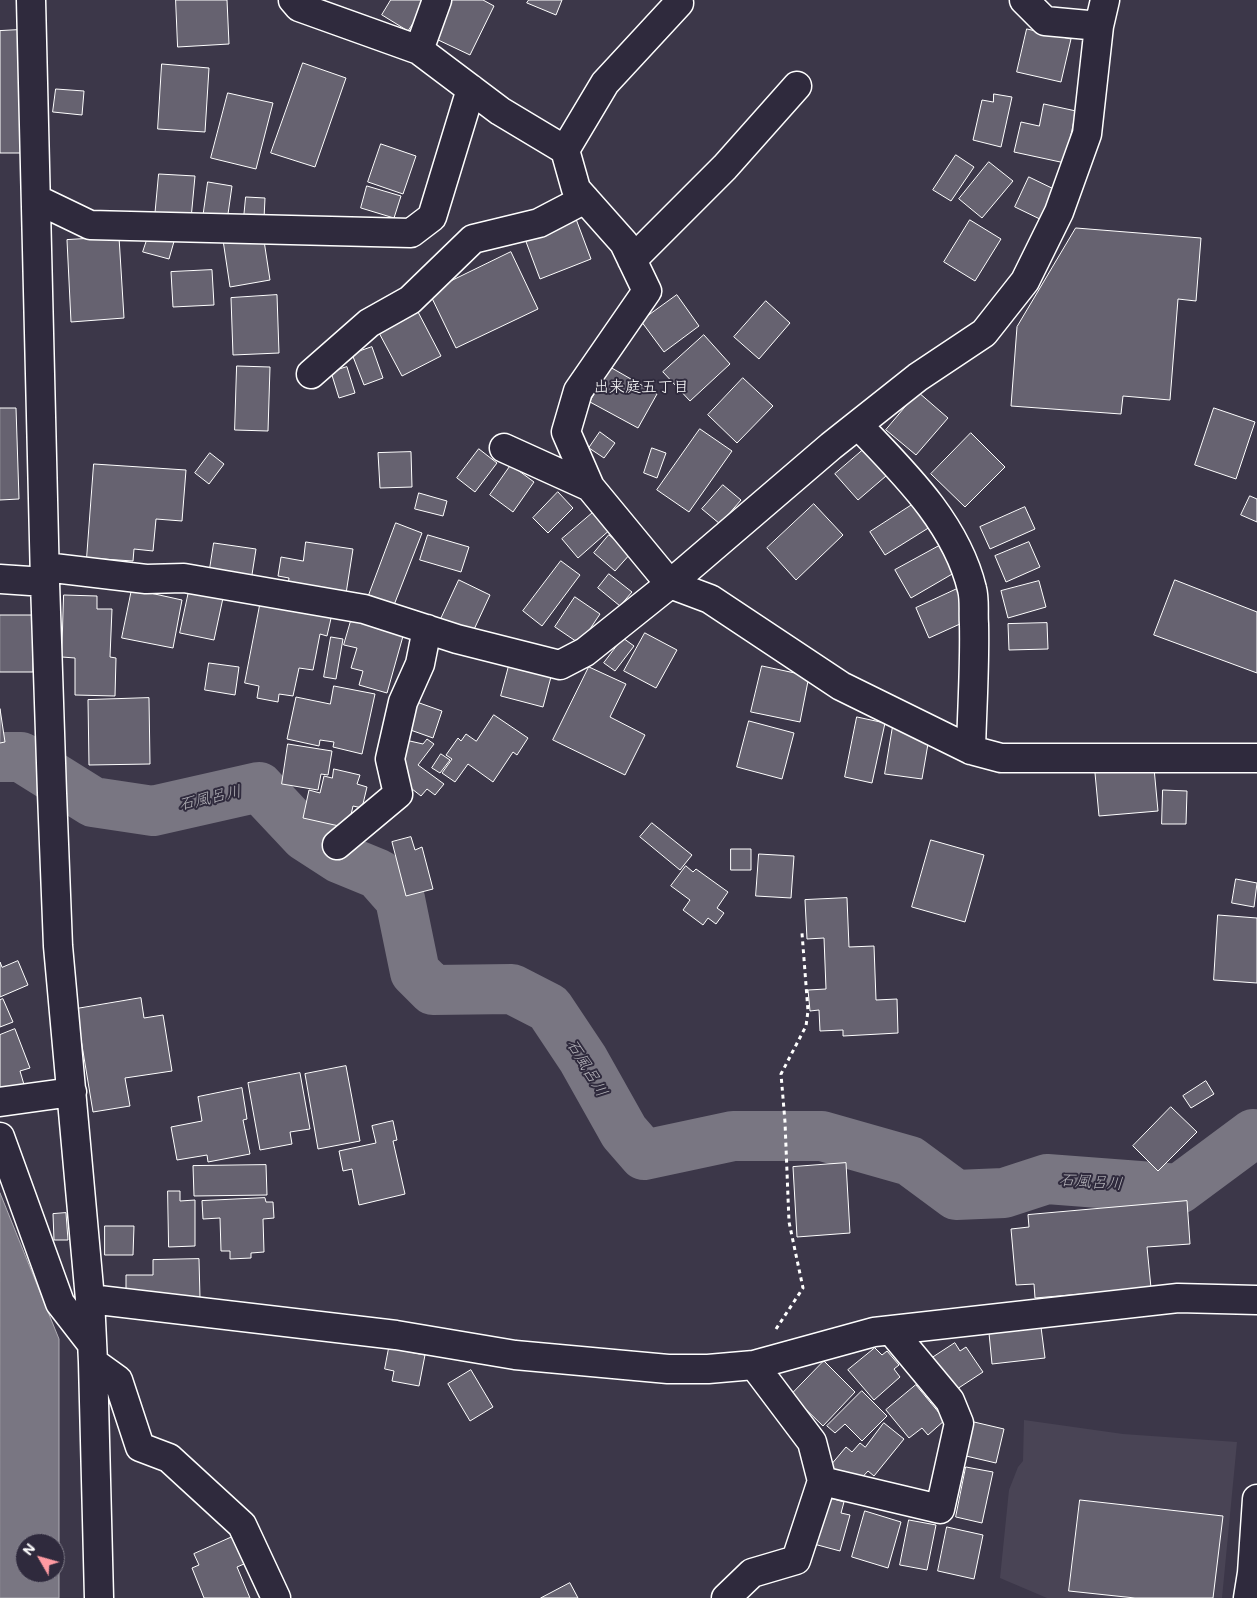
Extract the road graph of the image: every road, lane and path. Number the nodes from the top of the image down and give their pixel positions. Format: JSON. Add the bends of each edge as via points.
{"nodes":[{"id":1,"x":31,"y":0,"type":"edge"},
{"id":2,"x":293,"y":0,"type":"edge"},
{"id":3,"x":437,"y":0,"type":"edge"},
{"id":4,"x":1024,"y":0,"type":"edge"},
{"id":5,"x":679,"y":3,"type":"dead end"},
{"id":6,"x":1102,"y":13,"type":"edge"},
{"id":7,"x":419,"y":50,"type":"junction"},
{"id":8,"x":797,"y":86,"type":"dead end"},
{"id":9,"x":471,"y":89,"type":"junction"},
{"id":10,"x":565,"y":150,"type":"junction"},
{"id":11,"x":36,"y":199,"type":"junction"},
{"id":12,"x":585,"y":199,"type":"junction"},
{"id":13,"x":632,"y":260,"type":"junction"},
{"id":14,"x":311,"y":374,"type":"dead end"},
{"id":15,"x":858,"y":425,"type":"junction"},
{"id":16,"x":504,"y":448,"type":"dead end"},
{"id":17,"x":590,"y":487,"type":"junction"},
{"id":18,"x":45,"y":575,"type":"junction"},
{"id":19,"x":0,"y":579,"type":"edge"},
{"id":20,"x":670,"y":584,"type":"junction"},
{"id":21,"x":427,"y":629,"type":"junction"},
{"id":22,"x":971,"y":750,"type":"junction"},
{"id":23,"x":1257,"y":758,"type":"edge"},
{"id":24,"x":337,"y":845,"type":"dead end"},
{"id":25,"x":802,"y":933,"type":"dead end"},
{"id":26,"x":72,"y":1092,"type":"junction"},
{"id":27,"x":0,"y":1102,"type":"edge"},
{"id":28,"x":0,"y":1137,"type":"edge"},
{"id":29,"x":90,"y":1299,"type":"junction"},
{"id":30,"x":1257,"y":1300,"type":"edge"},
{"id":31,"x":776,"y":1329,"type":"dead end"},
{"id":32,"x":891,"y":1330,"type":"junction"},
{"id":33,"x":92,"y":1352,"type":"junction"},
{"id":34,"x":754,"y":1365,"type":"junction"},
{"id":35,"x":822,"y":1482,"type":"junction"},
{"id":36,"x":1257,"y":1499,"type":"edge"},
{"id":37,"x":99,"y":1598,"type":"edge"},
{"id":38,"x":276,"y":1598,"type":"edge"},
{"id":39,"x":726,"y":1598,"type":"edge"},
{"id":40,"x":1248,"y":1598,"type":"edge"}],
"edges":[{"from":1,"to":11,"type":"street"},
{"from":2,"to":7,"type":"street","via":[[299,8]]},
{"from":3,"to":7,"type":"street"},
{"from":4,"to":6,"type":"street","via":[[1045,21]]},
{"from":5,"to":10,"type":"street","via":[[605,83]]},
{"from":6,"to":15,"type":"street","via":[[1087,134],[1059,212],[1025,281],[984,333],[918,377]]},
{"from":7,"to":9,"type":"street"},
{"from":8,"to":13,"type":"street","via":[[725,166]]},
{"from":9,"to":10,"type":"street","via":[[500,111]]},
{"from":9,"to":11,"type":"street","via":[[432,217],[411,233],[90,225]]},
{"from":10,"to":12,"type":"street","via":[[576,189]]},
{"from":11,"to":18,"type":"street"},
{"from":12,"to":13,"type":"street","via":[[624,243]]},
{"from":12,"to":14,"type":"street","via":[[539,223],[474,239],[410,300],[369,322]]},
{"from":13,"to":17,"type":"street","via":[[647,291],[578,391],[566,432]]},
{"from":15,"to":20,"type":"street"},
{"from":15,"to":22,"type":"street","via":[[935,511],[958,550],[973,591]]},
{"from":16,"to":17,"type":"street"},
{"from":17,"to":20,"type":"street"},
{"from":18,"to":19,"type":"street"},
{"from":18,"to":21,"type":"street","via":[[184,578],[364,609]]},
{"from":18,"to":26,"type":"street","via":[[58,946]]},
{"from":20,"to":21,"type":"street","via":[[585,652],[560,665]]},
{"from":20,"to":22,"type":"street","via":[[710,599],[841,686]]},
{"from":21,"to":24,"type":"street","via":[[420,664],[403,702],[390,759],[398,794]]},
{"from":22,"to":23,"type":"street","via":[[1001,758]]},
{"from":25,"to":31,"type":"path","via":[[808,1010],[806,1026],[781,1074],[789,1222],[803,1288]]},
{"from":26,"to":27,"type":"street"},
{"from":26,"to":29,"type":"street"},
{"from":28,"to":33,"type":"street","via":[[60,1303]]},
{"from":29,"to":33,"type":"street"},
{"from":29,"to":34,"type":"street","via":[[396,1335],[515,1355],[668,1368]]},
{"from":30,"to":32,"type":"street","via":[[1178,1298]]},
{"from":32,"to":34,"type":"street"},
{"from":32,"to":35,"type":"street","via":[[950,1401],[959,1423],[940,1509]]},
{"from":33,"to":37,"type":"street"},
{"from":33,"to":38,"type":"street","via":[[118,1380],[140,1447],[169,1458],[242,1525]]},
{"from":34,"to":35,"type":"street","via":[[812,1442]]},
{"from":35,"to":39,"type":"street","via":[[796,1560],[752,1573]]},
{"from":36,"to":40,"type":"street"}]}
